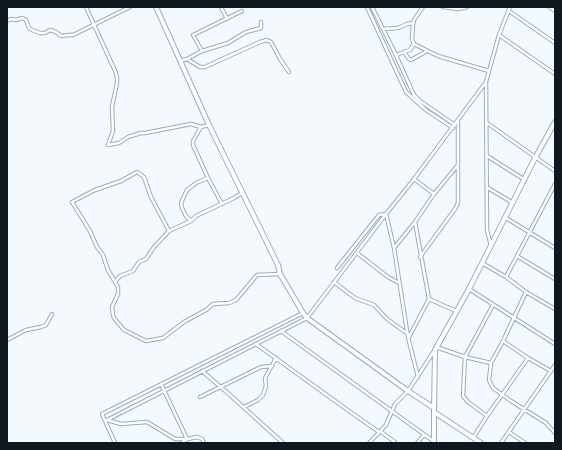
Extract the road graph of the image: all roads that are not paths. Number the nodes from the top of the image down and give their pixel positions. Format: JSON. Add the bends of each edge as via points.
{"nodes":[{"id":1,"x":86,"y":7,"type":"edge"},
{"id":2,"x":130,"y":7,"type":"edge"},
{"id":3,"x":156,"y":7,"type":"edge"},
{"id":4,"x":221,"y":7,"type":"edge"},
{"id":5,"x":367,"y":7,"type":"edge"},
{"id":6,"x":372,"y":7,"type":"edge"},
{"id":7,"x":423,"y":7,"type":"edge"},
{"id":8,"x":443,"y":7,"type":"edge"},
{"id":9,"x":467,"y":7,"type":"edge"},
{"id":10,"x":510,"y":7,"type":"edge"},
{"id":11,"x":549,"y":7,"type":"edge"},
{"id":12,"x":242,"y":11,"type":"dead end"},
{"id":13,"x":509,"y":11,"type":"junction"},
{"id":14,"x":555,"y":11,"type":"edge"},
{"id":15,"x":227,"y":18,"type":"junction"},
{"id":16,"x":7,"y":21,"type":"edge"},
{"id":17,"x":261,"y":22,"type":"dead end"},
{"id":18,"x":413,"y":23,"type":"junction"},
{"id":19,"x":93,"y":25,"type":"junction"},
{"id":20,"x":382,"y":29,"type":"junction"},
{"id":21,"x":499,"y":35,"type":"junction"},
{"id":22,"x":555,"y":38,"type":"edge"},
{"id":23,"x":554,"y":42,"type":"edge"},
{"id":24,"x":414,"y":44,"type":"junction"},
{"id":25,"x":427,"y":51,"type":"junction"},
{"id":26,"x":202,"y":52,"type":"junction"},
{"id":27,"x":404,"y":52,"type":"junction"},
{"id":28,"x":396,"y":55,"type":"junction"},
{"id":29,"x":187,"y":59,"type":"junction"},
{"id":30,"x":180,"y":61,"type":"junction"},
{"id":31,"x":489,"y":71,"type":"junction"},
{"id":32,"x":288,"y":72,"type":"dead end"},
{"id":33,"x":555,"y":74,"type":"edge"},
{"id":34,"x":486,"y":82,"type":"junction"},
{"id":35,"x":458,"y":121,"type":"junction"},
{"id":36,"x":555,"y":122,"type":"edge"},
{"id":37,"x":487,"y":123,"type":"junction"},
{"id":38,"x":455,"y":124,"type":"junction"},
{"id":39,"x":209,"y":125,"type":"junction"},
{"id":40,"x":202,"y":126,"type":"junction"},
{"id":41,"x":453,"y":128,"type":"junction"},
{"id":42,"x":487,"y":156,"type":"junction"},
{"id":43,"x":535,"y":158,"type":"junction"},
{"id":44,"x":459,"y":164,"type":"junction"},
{"id":45,"x":555,"y":171,"type":"edge"},
{"id":46,"x":208,"y":178,"type":"junction"},
{"id":47,"x":414,"y":179,"type":"junction"},
{"id":48,"x":525,"y":180,"type":"junction"},
{"id":49,"x":555,"y":184,"type":"edge"},
{"id":50,"x":488,"y":188,"type":"junction"},
{"id":51,"x":242,"y":193,"type":"junction"},
{"id":52,"x":434,"y":194,"type":"junction"},
{"id":53,"x":513,"y":203,"type":"junction"},
{"id":54,"x":222,"y":204,"type":"junction"},
{"id":55,"x":386,"y":214,"type":"junction"},
{"id":56,"x":506,"y":218,"type":"junction"},
{"id":57,"x":191,"y":221,"type":"junction"},
{"id":58,"x":415,"y":222,"type":"junction"},
{"id":59,"x":169,"y":231,"type":"junction"},
{"id":60,"x":530,"y":231,"type":"junction"},
{"id":61,"x":491,"y":246,"type":"junction"},
{"id":62,"x":394,"y":248,"type":"junction"},
{"id":63,"x":555,"y":248,"type":"edge"},
{"id":64,"x":357,"y":252,"type":"junction"},
{"id":65,"x":517,"y":256,"type":"junction"},
{"id":66,"x":420,"y":257,"type":"junction"},
{"id":67,"x":482,"y":263,"type":"junction"},
{"id":68,"x":337,"y":268,"type":"dead end"},
{"id":69,"x":280,"y":274,"type":"junction"},
{"id":70,"x":506,"y":277,"type":"junction"},
{"id":71,"x":554,"y":278,"type":"edge"},
{"id":72,"x":115,"y":282,"type":"junction"},
{"id":73,"x":334,"y":282,"type":"junction"},
{"id":74,"x":400,"y":283,"type":"junction"},
{"id":75,"x":469,"y":289,"type":"junction"},
{"id":76,"x":526,"y":292,"type":"junction"},
{"id":77,"x":429,"y":299,"type":"junction"},
{"id":78,"x":493,"y":305,"type":"junction"},
{"id":79,"x":555,"y":309,"type":"edge"},
{"id":80,"x":456,"y":311,"type":"junction"},
{"id":81,"x":303,"y":313,"type":"junction"},
{"id":82,"x":52,"y":314,"type":"dead end"},
{"id":83,"x":514,"y":317,"type":"junction"},
{"id":84,"x":307,"y":318,"type":"junction"},
{"id":85,"x":281,"y":331,"type":"junction"},
{"id":86,"x":408,"y":336,"type":"junction"},
{"id":87,"x":7,"y":340,"type":"edge"},
{"id":88,"x":503,"y":342,"type":"junction"},
{"id":89,"x":256,"y":344,"type":"junction"},
{"id":90,"x":555,"y":344,"type":"edge"},
{"id":91,"x":436,"y":349,"type":"junction"},
{"id":92,"x":465,"y":357,"type":"junction"},
{"id":93,"x":276,"y":358,"type":"junction"},
{"id":94,"x":528,"y":358,"type":"junction"},
{"id":95,"x":490,"y":363,"type":"junction"},
{"id":96,"x":555,"y":365,"type":"edge"},
{"id":97,"x":272,"y":366,"type":"junction"},
{"id":98,"x":194,"y":368,"type":"junction"},
{"id":99,"x":551,"y":371,"type":"junction"},
{"id":100,"x":202,"y":372,"type":"junction"},
{"id":101,"x":198,"y":374,"type":"junction"},
{"id":102,"x":418,"y":377,"type":"junction"},
{"id":103,"x":161,"y":384,"type":"junction"},
{"id":104,"x":220,"y":387,"type":"junction"},
{"id":105,"x":164,"y":391,"type":"junction"},
{"id":106,"x":408,"y":391,"type":"junction"},
{"id":107,"x":502,"y":395,"type":"junction"},
{"id":108,"x":200,"y":397,"type":"dead end"},
{"id":109,"x":244,"y":406,"type":"junction"},
{"id":110,"x":524,"y":409,"type":"junction"},
{"id":111,"x":434,"y":410,"type":"junction"},
{"id":112,"x":392,"y":411,"type":"junction"},
{"id":113,"x":487,"y":416,"type":"junction"},
{"id":114,"x":105,"y":421,"type":"junction"},
{"id":115,"x":380,"y":431,"type":"junction"},
{"id":116,"x":509,"y":432,"type":"junction"},
{"id":117,"x":555,"y":432,"type":"edge"},
{"id":118,"x":424,"y":434,"type":"junction"},
{"id":119,"x":473,"y":438,"type":"junction"},
{"id":120,"x":187,"y":439,"type":"junction"},
{"id":121,"x":116,"y":443,"type":"edge"},
{"id":122,"x":183,"y":443,"type":"edge"},
{"id":123,"x":204,"y":443,"type":"edge"},
{"id":124,"x":283,"y":443,"type":"edge"},
{"id":125,"x":369,"y":443,"type":"edge"},
{"id":126,"x":396,"y":443,"type":"edge"},
{"id":127,"x":417,"y":443,"type":"edge"},
{"id":128,"x":435,"y":443,"type":"edge"},
{"id":129,"x":481,"y":443,"type":"edge"},
{"id":130,"x":501,"y":443,"type":"edge"},
{"id":131,"x":525,"y":443,"type":"edge"}],
"edges":[{"from":1,"to":19,"type":"street"},
{"from":2,"to":19,"type":"street"},
{"from":3,"to":30,"type":"street"},
{"from":4,"to":15,"type":"street"},
{"from":5,"to":41,"type":"street","via":[[406,92],[426,110]]},
{"from":6,"to":20,"type":"street"},
{"from":7,"to":18,"type":"street"},
{"from":8,"to":9,"type":"street"},
{"from":10,"to":13,"type":"street"},
{"from":11,"to":14,"type":"street"},
{"from":12,"to":15,"type":"street"},
{"from":13,"to":21,"type":"street"},
{"from":13,"to":23,"type":"street"},
{"from":15,"to":26,"type":"street","via":[[193,35]]},
{"from":16,"to":19,"type":"street","via":[[22,18],[29,28],[40,33],[50,30],[61,36],[73,34]]},
{"from":17,"to":26,"type":"street","via":[[262,28],[246,32],[228,43]]},
{"from":18,"to":20,"type":"street","via":[[398,28]]},
{"from":18,"to":24,"type":"street"},
{"from":19,"to":40,"type":"street","via":[[117,78],[112,107],[113,131],[108,145],[142,133],[191,124]]},
{"from":20,"to":28,"type":"street"},
{"from":21,"to":31,"type":"street"},
{"from":21,"to":33,"type":"street"},
{"from":22,"to":23,"type":"street"},
{"from":24,"to":25,"type":"street"},
{"from":24,"to":27,"type":"street","via":[[410,50]]},
{"from":25,"to":27,"type":"street","via":[[412,60]]},
{"from":25,"to":31,"type":"street"},
{"from":26,"to":29,"type":"street"},
{"from":27,"to":28,"type":"street"},
{"from":28,"to":38,"type":"street","via":[[414,94],[420,101]]},
{"from":29,"to":30,"type":"street"},
{"from":29,"to":32,"type":"street","via":[[200,67],[205,67],[267,40],[271,42]]},
{"from":30,"to":39,"type":"street"},
{"from":31,"to":34,"type":"street"},
{"from":34,"to":35,"type":"street"},
{"from":34,"to":37,"type":"street"},
{"from":35,"to":38,"type":"street"},
{"from":35,"to":44,"type":"street"},
{"from":36,"to":43,"type":"street"},
{"from":37,"to":42,"type":"street"},
{"from":37,"to":43,"type":"street"},
{"from":38,"to":41,"type":"street"},
{"from":39,"to":40,"type":"street"},
{"from":39,"to":51,"type":"street"},
{"from":40,"to":46,"type":"street","via":[[193,145]]},
{"from":41,"to":47,"type":"street"},
{"from":42,"to":48,"type":"street"},
{"from":42,"to":50,"type":"street"},
{"from":43,"to":45,"type":"street"},
{"from":43,"to":48,"type":"street"},
{"from":44,"to":52,"type":"street"},
{"from":44,"to":66,"type":"street","via":[[457,206]]},
{"from":46,"to":54,"type":"street"},
{"from":46,"to":57,"type":"street","via":[[191,186],[184,195],[182,208]]},
{"from":47,"to":52,"type":"street"},
{"from":47,"to":55,"type":"street"},
{"from":48,"to":53,"type":"street"},
{"from":49,"to":60,"type":"street"},
{"from":50,"to":53,"type":"street"},
{"from":50,"to":61,"type":"street","via":[[487,230]]},
{"from":51,"to":54,"type":"street"},
{"from":51,"to":69,"type":"street","via":[[278,265]]},
{"from":52,"to":58,"type":"street"},
{"from":53,"to":56,"type":"street"},
{"from":54,"to":57,"type":"street"},
{"from":55,"to":62,"type":"street"},
{"from":55,"to":64,"type":"street"},
{"from":55,"to":68,"type":"street","via":[[379,215]]},
{"from":56,"to":60,"type":"street"},
{"from":56,"to":61,"type":"street"},
{"from":57,"to":59,"type":"street"},
{"from":58,"to":62,"type":"street"},
{"from":58,"to":66,"type":"street"},
{"from":59,"to":72,"type":"street","via":[[146,259],[139,262],[132,272],[120,276]]},
{"from":59,"to":72,"type":"street","via":[[151,197],[144,176],[137,172],[72,202],[103,255]]},
{"from":60,"to":63,"type":"street"},
{"from":60,"to":65,"type":"street"},
{"from":61,"to":67,"type":"street"},
{"from":62,"to":74,"type":"street"},
{"from":64,"to":73,"type":"street"},
{"from":64,"to":74,"type":"street","via":[[388,277]]},
{"from":65,"to":70,"type":"street"},
{"from":65,"to":71,"type":"street"},
{"from":66,"to":77,"type":"street"},
{"from":67,"to":70,"type":"street"},
{"from":67,"to":75,"type":"street"},
{"from":69,"to":72,"type":"street","via":[[257,275],[236,300],[213,304],[163,338],[146,341],[124,330],[114,318],[112,307],[119,290]]},
{"from":69,"to":81,"type":"street"},
{"from":70,"to":76,"type":"street"},
{"from":73,"to":84,"type":"street"},
{"from":73,"to":86,"type":"street","via":[[355,298],[375,306],[387,320]]},
{"from":74,"to":86,"type":"street"},
{"from":75,"to":78,"type":"street"},
{"from":75,"to":80,"type":"street"},
{"from":76,"to":79,"type":"street"},
{"from":76,"to":83,"type":"street"},
{"from":77,"to":80,"type":"street"},
{"from":77,"to":86,"type":"street"},
{"from":78,"to":83,"type":"street"},
{"from":78,"to":92,"type":"street"},
{"from":80,"to":91,"type":"street"},
{"from":81,"to":84,"type":"street"},
{"from":81,"to":98,"type":"street"},
{"from":82,"to":87,"type":"street","via":[[45,325],[26,330]]},
{"from":83,"to":88,"type":"street"},
{"from":83,"to":90,"type":"street"},
{"from":84,"to":85,"type":"street"},
{"from":84,"to":106,"type":"street"},
{"from":85,"to":89,"type":"street"},
{"from":85,"to":112,"type":"street"},
{"from":86,"to":102,"type":"street"},
{"from":88,"to":94,"type":"street"},
{"from":88,"to":95,"type":"street"},
{"from":89,"to":93,"type":"street"},
{"from":89,"to":100,"type":"street"},
{"from":91,"to":92,"type":"street"},
{"from":91,"to":102,"type":"street"},
{"from":91,"to":111,"type":"street"},
{"from":92,"to":95,"type":"street"},
{"from":92,"to":113,"type":"street","via":[[463,396]]},
{"from":93,"to":97,"type":"street"},
{"from":93,"to":115,"type":"street","via":[[348,411]]},
{"from":94,"to":99,"type":"street"},
{"from":94,"to":107,"type":"street"},
{"from":95,"to":107,"type":"street","via":[[490,384]]},
{"from":96,"to":99,"type":"street"},
{"from":97,"to":104,"type":"street","via":[[261,367]]},
{"from":97,"to":109,"type":"street","via":[[265,378],[263,395]]},
{"from":98,"to":101,"type":"street"},
{"from":98,"to":103,"type":"street"},
{"from":99,"to":110,"type":"street"},
{"from":100,"to":101,"type":"street"},
{"from":100,"to":104,"type":"street"},
{"from":101,"to":105,"type":"street"},
{"from":102,"to":106,"type":"street"},
{"from":103,"to":105,"type":"street"},
{"from":103,"to":114,"type":"street","via":[[102,414]]},
{"from":104,"to":108,"type":"street"},
{"from":104,"to":109,"type":"street"},
{"from":105,"to":114,"type":"street"},
{"from":105,"to":120,"type":"street"},
{"from":106,"to":111,"type":"street"},
{"from":106,"to":112,"type":"street"},
{"from":107,"to":110,"type":"street"},
{"from":107,"to":113,"type":"street"},
{"from":109,"to":124,"type":"street"},
{"from":110,"to":116,"type":"street"},
{"from":110,"to":117,"type":"street"},
{"from":111,"to":119,"type":"street"},
{"from":111,"to":128,"type":"street"},
{"from":112,"to":115,"type":"street"},
{"from":112,"to":118,"type":"street"},
{"from":113,"to":119,"type":"street"},
{"from":114,"to":120,"type":"street","via":[[121,424],[147,422],[175,439]]},
{"from":114,"to":121,"type":"street"},
{"from":115,"to":125,"type":"street"},
{"from":115,"to":126,"type":"street"},
{"from":116,"to":130,"type":"street"},
{"from":116,"to":131,"type":"street"},
{"from":118,"to":127,"type":"street"},
{"from":118,"to":128,"type":"street"},
{"from":119,"to":129,"type":"street"},
{"from":120,"to":122,"type":"street"},
{"from":120,"to":123,"type":"street","via":[[200,438]]}]}
